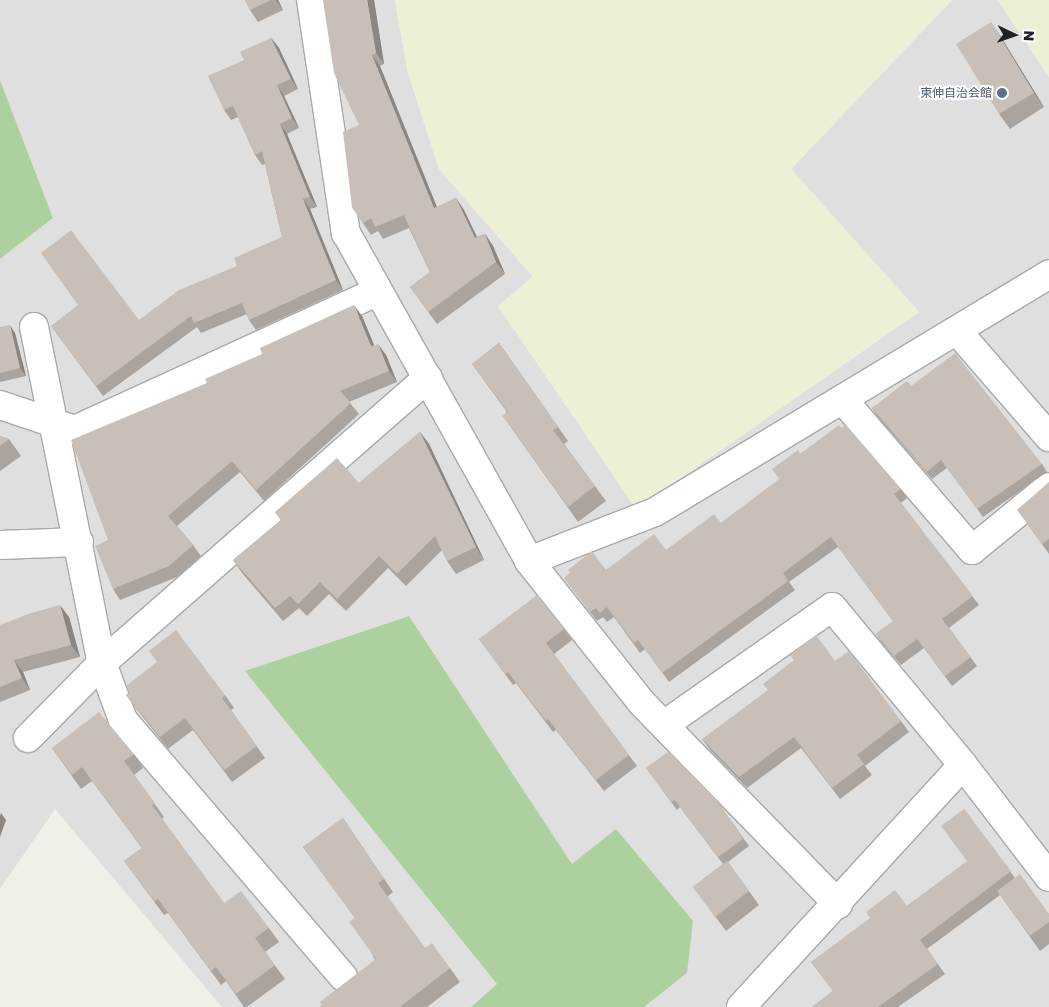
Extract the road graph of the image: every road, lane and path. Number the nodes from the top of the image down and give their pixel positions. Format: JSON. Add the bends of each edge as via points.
{"nodes":[{"id":1,"x":311,"y":0,"type":"edge"},
{"id":2,"x":1049,"y":274,"type":"edge"},
{"id":3,"x":378,"y":291,"type":"junction"},
{"id":4,"x":34,"y":327,"type":"dead end"},
{"id":5,"x":958,"y":332,"type":"junction"},
{"id":6,"x":428,"y":378,"type":"junction"},
{"id":7,"x":843,"y":400,"type":"junction"},
{"id":8,"x":0,"y":405,"type":"edge"},
{"id":9,"x":56,"y":424,"type":"junction"},
{"id":10,"x":1049,"y":437,"type":"edge"},
{"id":11,"x":1049,"y":487,"type":"edge"},
{"id":12,"x":79,"y":542,"type":"junction"},
{"id":13,"x":0,"y":545,"type":"edge"},
{"id":14,"x":530,"y":561,"type":"junction"},
{"id":15,"x":102,"y":663,"type":"junction"},
{"id":16,"x":664,"y":725,"type":"junction"},
{"id":17,"x":28,"y":738,"type":"dead end"},
{"id":18,"x":963,"y":764,"type":"junction"},
{"id":19,"x":1049,"y":876,"type":"edge"},
{"id":20,"x":838,"y":904,"type":"junction"},
{"id":21,"x":343,"y":977,"type":"dead end"},
{"id":22,"x":741,"y":1007,"type":"edge"}],
"edges":[{"from":1,"to":3,"type":"street","via":[[346,233]]},
{"from":2,"to":5,"type":"street"},
{"from":3,"to":6,"type":"street"},
{"from":3,"to":9,"type":"street","via":[[75,430]]},
{"from":4,"to":9,"type":"street"},
{"from":5,"to":7,"type":"street"},
{"from":5,"to":10,"type":"street"},
{"from":6,"to":14,"type":"street"},
{"from":6,"to":15,"type":"street"},
{"from":7,"to":11,"type":"street","via":[[972,550]]},
{"from":7,"to":14,"type":"street","via":[[655,512]]},
{"from":8,"to":9,"type":"street"},
{"from":9,"to":12,"type":"street"},
{"from":12,"to":13,"type":"street"},
{"from":12,"to":15,"type":"street"},
{"from":14,"to":16,"type":"street","via":[[642,703]]},
{"from":15,"to":17,"type":"street"},
{"from":15,"to":21,"type":"street","via":[[123,720]]},
{"from":16,"to":18,"type":"street","via":[[832,607]]},
{"from":16,"to":20,"type":"street"},
{"from":18,"to":19,"type":"street"},
{"from":18,"to":20,"type":"street"},
{"from":20,"to":22,"type":"street"}]}
